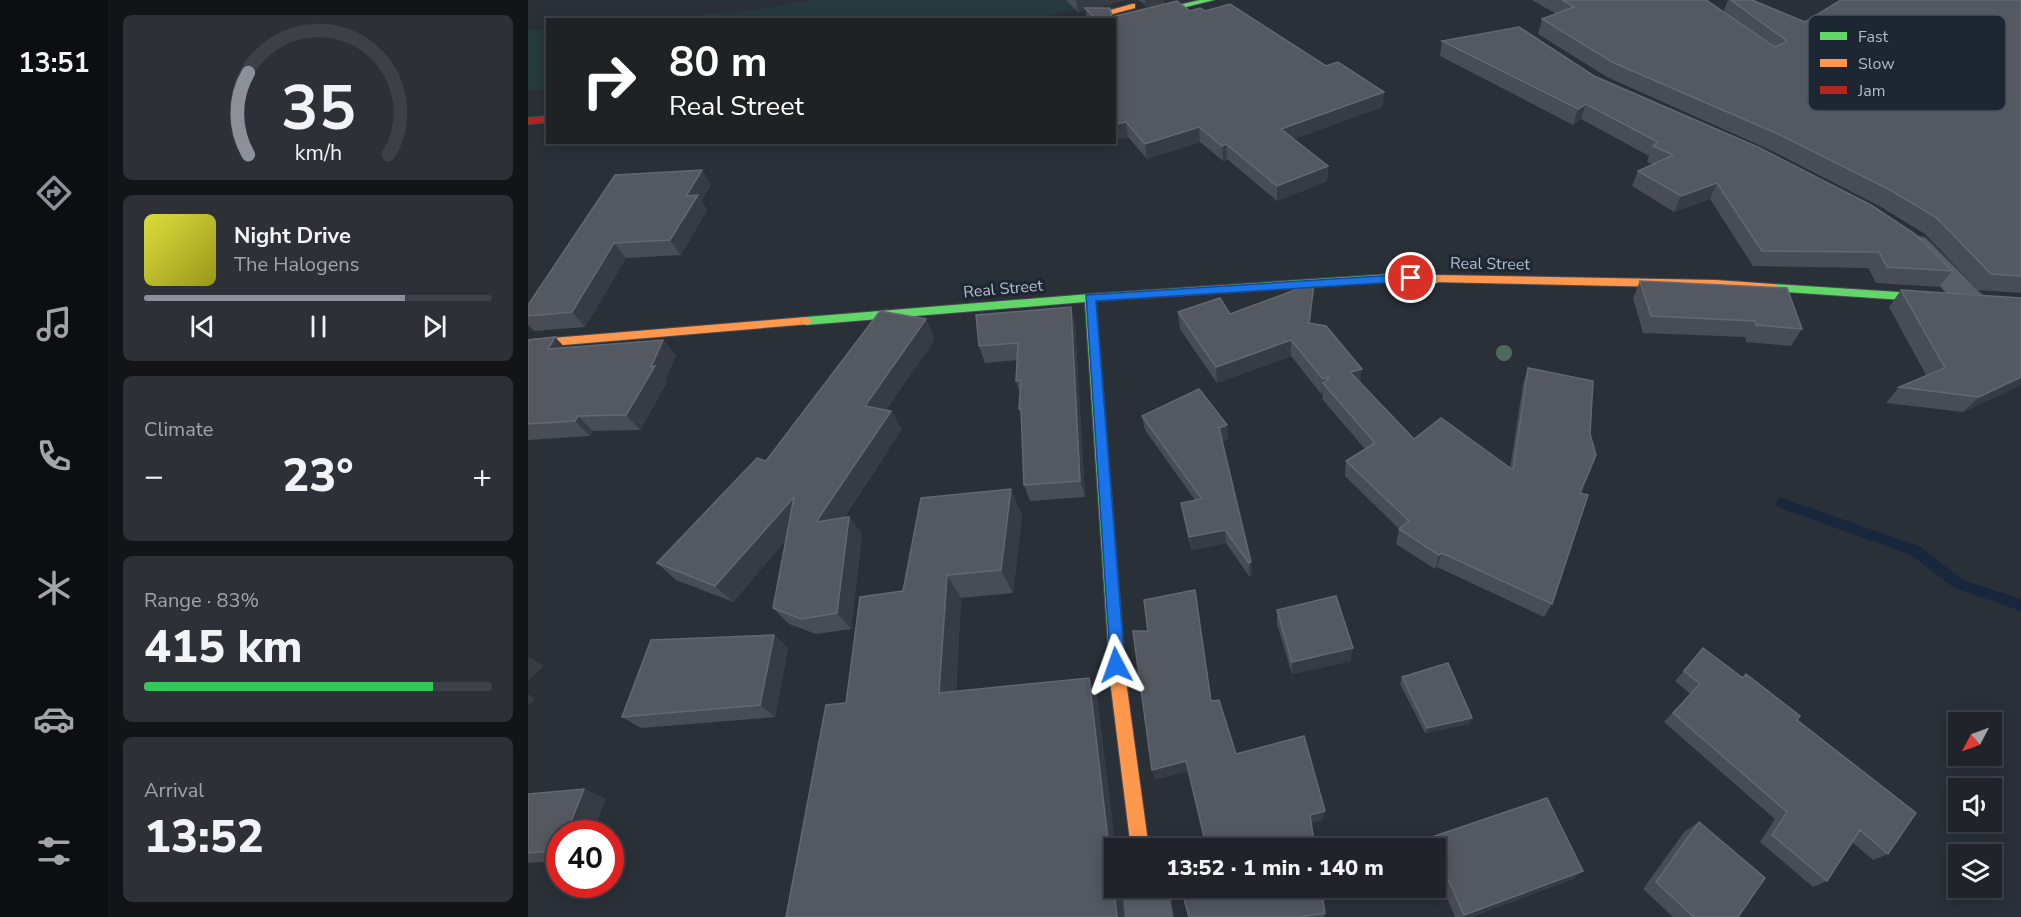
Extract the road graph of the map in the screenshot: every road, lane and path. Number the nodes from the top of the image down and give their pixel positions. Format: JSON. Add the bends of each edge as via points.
{"nodes":[{"id":1,"x":1157,"y":0,"type":"edge"},
{"id":2,"x":1208,"y":0,"type":"edge"},
{"id":3,"x":1086,"y":18,"type":"edge"},
{"id":4,"x":1116,"y":23,"type":"edge"},
{"id":5,"x":546,"y":119,"type":"edge"},
{"id":6,"x":528,"y":121,"type":"edge"},
{"id":7,"x":1897,"y":231,"type":"edge"},
{"id":8,"x":1090,"y":298,"type":"junction"},
{"id":9,"x":1971,"y":301,"type":"junction"},
{"id":10,"x":2021,"y":304,"type":"edge"},
{"id":11,"x":528,"y":344,"type":"edge"},
{"id":12,"x":1139,"y":838,"type":"edge"},
{"id":13,"x":1146,"y":898,"type":"edge"},
{"id":14,"x":1149,"y":917,"type":"edge"}],
"edges":[{"from":1,"to":3,"type":"main road"},
{"from":2,"to":4,"type":"main road"},
{"from":5,"to":6,"type":"main road"},
{"from":7,"to":9,"type":"street","via":[[1914,242]]},
{"from":8,"to":9,"type":"main road","name":"Real Street","via":[[1404,278],[1716,284]]},
{"from":8,"to":11,"type":"main road","name":"Real Street"},
{"from":8,"to":12,"type":"main road","via":[[1116,665]]},
{"from":9,"to":10,"type":"main road","name":"Real Street"},
{"from":13,"to":14,"type":"street"}]}
